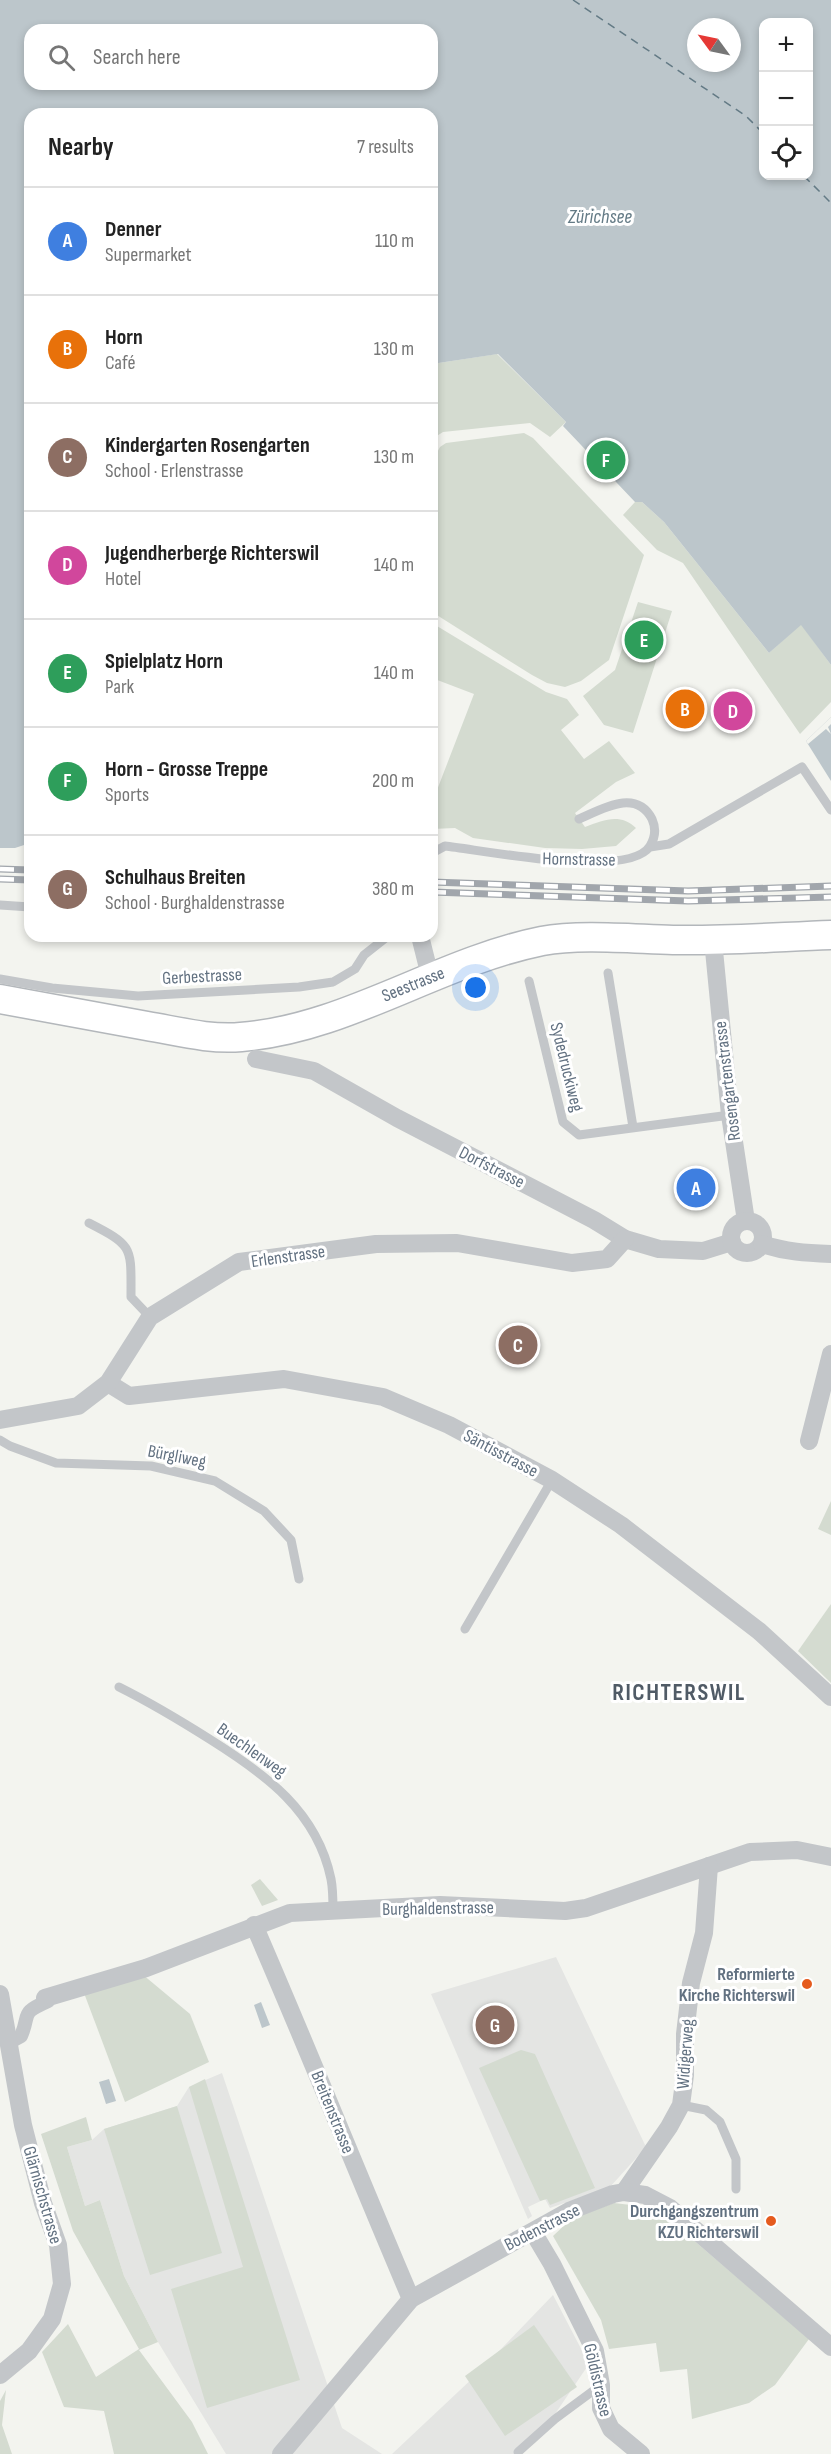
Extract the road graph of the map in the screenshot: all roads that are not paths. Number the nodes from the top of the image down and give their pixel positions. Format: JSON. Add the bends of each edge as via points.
{"nodes":[{"id":1,"x":831,"y":810,"type":"edge"},
{"id":2,"x":579,"y":819,"type":"dead end"},
{"id":3,"x":650,"y":847,"type":"junction"},
{"id":4,"x":438,"y":850,"type":"edge"},
{"id":5,"x":0,"y":905,"type":"edge"},
{"id":6,"x":24,"y":907,"type":"edge"},
{"id":7,"x":831,"y":935,"type":"edge"},
{"id":8,"x":713,"y":940,"type":"junction"},
{"id":9,"x":380,"y":942,"type":"edge"},
{"id":10,"x":422,"y":942,"type":"edge"},
{"id":11,"x":608,"y":973,"type":"dead end"},
{"id":12,"x":430,"y":976,"type":"junction"},
{"id":13,"x":0,"y":979,"type":"edge"},
{"id":14,"x":529,"y":981,"type":"dead end"},
{"id":15,"x":0,"y":999,"type":"edge"},
{"id":16,"x":256,"y":1059,"type":"dead end"},
{"id":17,"x":730,"y":1115,"type":"junction"},
{"id":18,"x":633,"y":1127,"type":"junction"},
{"id":19,"x":746,"y":1221,"type":"junction"},
{"id":20,"x":89,"y":1223,"type":"dead end"},
{"id":21,"x":625,"y":1239,"type":"junction"},
{"id":22,"x":732,"y":1242,"type":"junction"},
{"id":23,"x":762,"y":1244,"type":"junction"},
{"id":24,"x":831,"y":1254,"type":"edge"},
{"id":25,"x":150,"y":1317,"type":"junction"},
{"id":26,"x":831,"y":1354,"type":"edge"},
{"id":27,"x":108,"y":1383,"type":"junction"},
{"id":28,"x":0,"y":1420,"type":"edge"},
{"id":29,"x":0,"y":1440,"type":"edge"},
{"id":30,"x":810,"y":1441,"type":"dead end"},
{"id":31,"x":552,"y":1480,"type":"junction"},
{"id":32,"x":298,"y":1579,"type":"dead end"},
{"id":33,"x":465,"y":1629,"type":"dead end"},
{"id":34,"x":119,"y":1687,"type":"dead end"},
{"id":35,"x":831,"y":1697,"type":"edge"},
{"id":36,"x":831,"y":1857,"type":"edge"},
{"id":37,"x":709,"y":1866,"type":"junction"},
{"id":38,"x":333,"y":1911,"type":"junction"},
{"id":39,"x":254,"y":1925,"type":"junction"},
{"id":40,"x":47,"y":1997,"type":"joint"},
{"id":41,"x":1,"y":2006,"type":"edge"},
{"id":42,"x":8,"y":2043,"type":"junction"},
{"id":43,"x":681,"y":2105,"type":"junction"},
{"id":44,"x":736,"y":2189,"type":"dead end"},
{"id":45,"x":624,"y":2192,"type":"junction"},
{"id":46,"x":533,"y":2232,"type":"junction"},
{"id":47,"x":411,"y":2299,"type":"junction"},
{"id":48,"x":831,"y":2347,"type":"edge"},
{"id":49,"x":0,"y":2375,"type":"edge"},
{"id":50,"x":601,"y":2385,"type":"junction"},
{"id":51,"x":518,"y":2452,"type":"dead end"},
{"id":52,"x":281,"y":2454,"type":"edge"},
{"id":53,"x":641,"y":2454,"type":"edge"}],
"edges":[{"from":1,"to":3,"type":"lane","name":"Hornstrasse","via":[[802,767],[669,844]]},
{"from":2,"to":3,"type":"lane","via":[[609,805],[638,805],[646,811],[655,829]]},
{"from":3,"to":4,"type":"lane","name":"Hornstrasse","via":[[631,859],[597,862],[445,846]]},
{"from":5,"to":6,"type":"lane"},
{"from":7,"to":8,"type":"main road","name":"Seestrasse"},
{"from":8,"to":12,"type":"main road","name":"Seestrasse","via":[[543,941]]},
{"from":8,"to":17,"type":"street","name":"Rosengartenstrasse"},
{"from":9,"to":13,"type":"lane","name":"Gerbestrasse","via":[[364,955],[355,969],[333,982],[299,987],[138,996]]},
{"from":10,"to":12,"type":"street"},
{"from":11,"to":18,"type":"lane"},
{"from":12,"to":15,"type":"main road","name":"Seestrasse","via":[[337,1016],[240,1038],[182,1032]]},
{"from":14,"to":18,"type":"lane","name":"Sydedruckiweg","via":[[563,1122],[579,1135]]},
{"from":16,"to":21,"type":"street","name":"Dorfstrasse","via":[[314,1071]]},
{"from":17,"to":18,"type":"lane","name":"Sydedruckiweg"},
{"from":17,"to":19,"type":"street","name":"Rosengartenstrasse"},
{"from":19,"to":22,"type":"street","via":[[734,1228]]},
{"from":19,"to":23,"type":"street","via":[[761,1228]]},
{"from":20,"to":25,"type":"lane","via":[[125,1244],[131,1263],[131,1297]]},
{"from":21,"to":22,"type":"street","name":"Dorfstrasse","via":[[659,1249],[694,1251]]},
{"from":21,"to":25,"type":"street","name":"Erlenstrasse","via":[[607,1258],[572,1263],[457,1243],[376,1244],[239,1262]]},
{"from":22,"to":23,"type":"street","via":[[737,1250],[746,1253]]},
{"from":23,"to":24,"type":"street","via":[[781,1251]]},
{"from":25,"to":27,"type":"street","name":"Erlenstrasse"},
{"from":26,"to":30,"type":"street"},
{"from":27,"to":28,"type":"street","name":"Erlenstrasse","via":[[78,1406]]},
{"from":27,"to":31,"type":"street","name":"Säntisstrasse","via":[[129,1396],[284,1379],[383,1397],[449,1425]]},
{"from":29,"to":32,"type":"lane","name":"Bürgliweg","via":[[56,1463],[151,1466],[215,1481],[264,1511],[291,1540]]},
{"from":31,"to":33,"type":"lane"},
{"from":31,"to":35,"type":"street","name":"Säntisstrasse","via":[[621,1525],[759,1631]]},
{"from":34,"to":38,"type":"lane","name":"Buechlenweg","via":[[238,1757],[290,1799],[324,1853],[332,1880]]},
{"from":36,"to":37,"type":"street","name":"Burghaldenstrasse","via":[[797,1850],[750,1852]]},
{"from":37,"to":38,"type":"street","name":"Burghaldenstrasse","via":[[586,1908],[565,1911],[440,1905]]},
{"from":37,"to":43,"type":"street","name":"Widigerweg","via":[[704,1933],[686,2023]]},
{"from":38,"to":39,"type":"street","name":"Burghaldenstrasse","via":[[290,1913]]},
{"from":39,"to":40,"type":"street","name":"Burghaldenstrasse","via":[[146,1968]]},
{"from":39,"to":47,"type":"street","name":"Breitenstrasse"},
{"from":40,"to":42,"type":"street","name":"Burghaldenstrasse","via":[[48,2001],[27,2014],[21,2036]]},
{"from":41,"to":42,"type":"street","name":"Glärnischstrasse"},
{"from":42,"to":49,"type":"street","name":"Glärnischstrasse","via":[[22,2125],[58,2245],[62,2284],[52,2319],[29,2351]]},
{"from":43,"to":44,"type":"lane","via":[[706,2110],[720,2122],[736,2159]]},
{"from":43,"to":45,"type":"street","name":"Widigerweg"},
{"from":45,"to":46,"type":"street","name":"Bodenstrasse","via":[[569,2211]]},
{"from":45,"to":48,"type":"street","via":[[645,2195],[670,2208]]},
{"from":46,"to":47,"type":"street","name":"Bodenstrasse"},
{"from":46,"to":50,"type":"street","name":"Göldistrasse","via":[[595,2350]]},
{"from":47,"to":52,"type":"street","name":"Bodenstrasse"},
{"from":50,"to":51,"type":"lane"},
{"from":50,"to":53,"type":"street","name":"Göldistrasse","via":[[601,2408],[611,2429]]}]}
